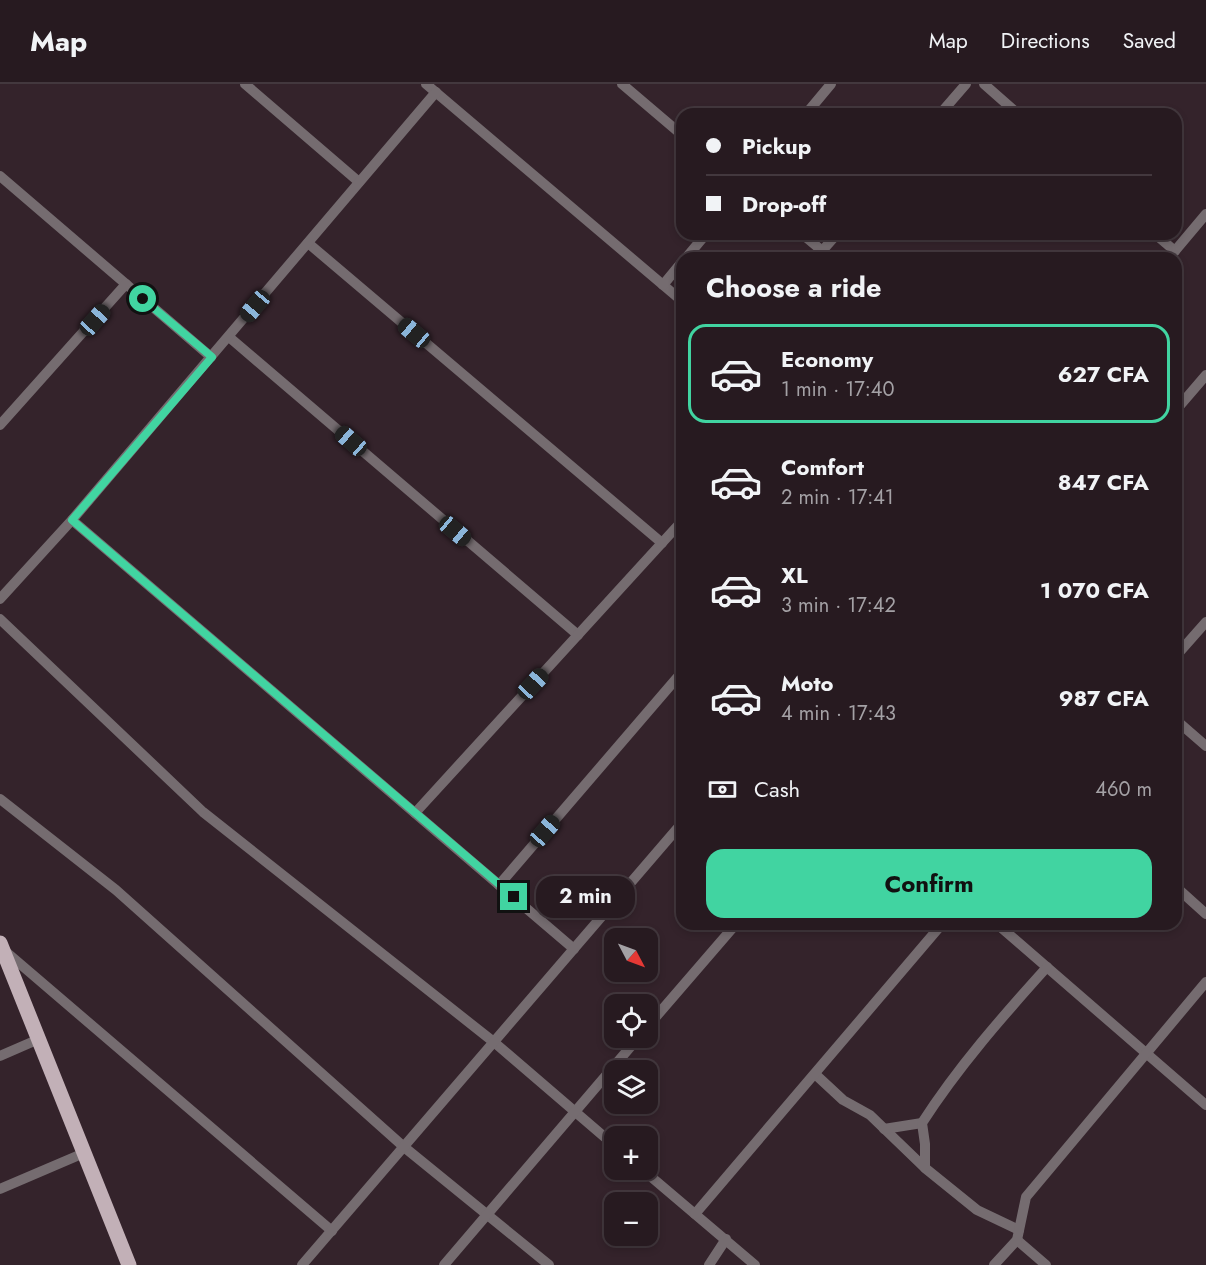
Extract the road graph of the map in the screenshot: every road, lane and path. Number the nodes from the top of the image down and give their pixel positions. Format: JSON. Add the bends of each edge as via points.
{"nodes":[{"id":1,"x":245,"y":84,"type":"edge"},
{"id":2,"x":426,"y":84,"type":"edge"},
{"id":3,"x":622,"y":84,"type":"edge"},
{"id":4,"x":831,"y":84,"type":"edge"},
{"id":5,"x":966,"y":84,"type":"edge"},
{"id":6,"x":984,"y":84,"type":"edge"},
{"id":7,"x":436,"y":92,"type":"junction"},
{"id":8,"x":811,"y":108,"type":"edge"},
{"id":9,"x":945,"y":108,"type":"edge"},
{"id":10,"x":1011,"y":108,"type":"edge"},
{"id":11,"x":676,"y":130,"type":"edge"},
{"id":12,"x":0,"y":176,"type":"edge"},
{"id":13,"x":359,"y":182,"type":"junction"},
{"id":14,"x":1206,"y":214,"type":"edge"},
{"id":15,"x":701,"y":240,"type":"edge"},
{"id":16,"x":809,"y":240,"type":"edge"},
{"id":17,"x":1160,"y":240,"type":"edge"},
{"id":18,"x":308,"y":243,"type":"junction"},
{"id":19,"x":691,"y":252,"type":"edge"},
{"id":20,"x":823,"y":252,"type":"edge"},
{"id":21,"x":1170,"y":252,"type":"edge"},
{"id":22,"x":1174,"y":252,"type":"edge"},
{"id":23,"x":676,"y":269,"type":"edge"},
{"id":24,"x":126,"y":284,"type":"junction"},
{"id":25,"x":663,"y":285,"type":"junction"},
{"id":26,"x":676,"y":296,"type":"edge"},
{"id":27,"x":229,"y":337,"type":"junction"},
{"id":28,"x":212,"y":357,"type":"junction"},
{"id":29,"x":1206,"y":375,"type":"edge"},
{"id":30,"x":1182,"y":403,"type":"edge"},
{"id":31,"x":0,"y":425,"type":"edge"},
{"id":32,"x":72,"y":520,"type":"junction"},
{"id":33,"x":676,"y":528,"type":"edge"},
{"id":34,"x":663,"y":543,"type":"junction"},
{"id":35,"x":0,"y":598,"type":"edge"},
{"id":36,"x":0,"y":619,"type":"edge"},
{"id":37,"x":1206,"y":622,"type":"edge"},
{"id":38,"x":578,"y":635,"type":"junction"},
{"id":39,"x":1182,"y":649,"type":"edge"},
{"id":40,"x":676,"y":679,"type":"edge"},
{"id":41,"x":1182,"y":725,"type":"edge"},
{"id":42,"x":1206,"y":746,"type":"edge"},
{"id":43,"x":0,"y":799,"type":"edge"},
{"id":44,"x":415,"y":813,"type":"junction"},
{"id":45,"x":676,"y":830,"type":"edge"},
{"id":46,"x":499,"y":885,"type":"junction"},
{"id":47,"x":1182,"y":892,"type":"edge"},
{"id":48,"x":1206,"y":914,"type":"edge"},
{"id":49,"x":731,"y":930,"type":"edge"},
{"id":50,"x":937,"y":930,"type":"edge"},
{"id":51,"x":1004,"y":930,"type":"edge"},
{"id":52,"x":1,"y":946,"type":"edge"},
{"id":53,"x":574,"y":949,"type":"junction"},
{"id":54,"x":1047,"y":967,"type":"junction"},
{"id":55,"x":1206,"y":982,"type":"edge"},
{"id":56,"x":658,"y":1014,"type":"edge"},
{"id":57,"x":39,"y":1039,"type":"junction"},
{"id":58,"x":495,"y":1043,"type":"junction"},
{"id":59,"x":629,"y":1048,"type":"edge"},
{"id":60,"x":1146,"y":1053,"type":"junction"},
{"id":61,"x":0,"y":1056,"type":"edge"},
{"id":62,"x":815,"y":1074,"type":"junction"},
{"id":63,"x":1206,"y":1105,"type":"edge"},
{"id":64,"x":574,"y":1112,"type":"junction"},
{"id":65,"x":922,"y":1123,"type":"junction"},
{"id":66,"x":884,"y":1129,"type":"junction"},
{"id":67,"x":604,"y":1137,"type":"edge"},
{"id":68,"x":404,"y":1147,"type":"junction"},
{"id":69,"x":84,"y":1154,"type":"junction"},
{"id":70,"x":925,"y":1168,"type":"junction"},
{"id":71,"x":655,"y":1180,"type":"edge"},
{"id":72,"x":0,"y":1189,"type":"edge"},
{"id":73,"x":695,"y":1214,"type":"junction"},
{"id":74,"x":488,"y":1215,"type":"junction"},
{"id":75,"x":332,"y":1231,"type":"junction"},
{"id":76,"x":1018,"y":1235,"type":"junction"},
{"id":77,"x":726,"y":1239,"type":"junction"},
{"id":78,"x":129,"y":1265,"type":"edge"},
{"id":79,"x":302,"y":1265,"type":"edge"},
{"id":80,"x":444,"y":1265,"type":"edge"},
{"id":81,"x":549,"y":1265,"type":"edge"},
{"id":82,"x":709,"y":1265,"type":"edge"},
{"id":83,"x":755,"y":1265,"type":"edge"},
{"id":84,"x":994,"y":1265,"type":"edge"},
{"id":85,"x":1046,"y":1265,"type":"edge"}],
"edges":[{"from":1,"to":13,"type":"street"},
{"from":2,"to":7,"type":"street"},
{"from":3,"to":11,"type":"street"},
{"from":4,"to":8,"type":"street"},
{"from":5,"to":9,"type":"street"},
{"from":6,"to":10,"type":"street"},
{"from":7,"to":13,"type":"street"},
{"from":7,"to":25,"type":"street"},
{"from":12,"to":24,"type":"street"},
{"from":13,"to":18,"type":"street"},
{"from":14,"to":22,"type":"street"},
{"from":15,"to":19,"type":"street"},
{"from":16,"to":20,"type":"street"},
{"from":17,"to":21,"type":"street"},
{"from":18,"to":27,"type":"street"},
{"from":18,"to":34,"type":"street"},
{"from":23,"to":25,"type":"street"},
{"from":24,"to":28,"type":"street"},
{"from":24,"to":31,"type":"street"},
{"from":25,"to":26,"type":"street"},
{"from":27,"to":28,"type":"street"},
{"from":27,"to":38,"type":"street"},
{"from":28,"to":32,"type":"street"},
{"from":29,"to":30,"type":"street"},
{"from":32,"to":35,"type":"street"},
{"from":32,"to":44,"type":"street"},
{"from":33,"to":34,"type":"street"},
{"from":34,"to":38,"type":"street"},
{"from":36,"to":58,"type":"street","via":[[203,812]]},
{"from":37,"to":39,"type":"street"},
{"from":38,"to":44,"type":"street"},
{"from":40,"to":46,"type":"street"},
{"from":41,"to":42,"type":"street"},
{"from":43,"to":68,"type":"street","via":[[116,890]]},
{"from":44,"to":46,"type":"street"},
{"from":45,"to":53,"type":"street"},
{"from":46,"to":53,"type":"street"},
{"from":47,"to":48,"type":"street"},
{"from":49,"to":56,"type":"street"},
{"from":50,"to":62,"type":"street"},
{"from":51,"to":54,"type":"street"},
{"from":52,"to":57,"type":"main road"},
{"from":52,"to":75,"type":"street"},
{"from":53,"to":58,"type":"street"},
{"from":54,"to":60,"type":"street"},
{"from":54,"to":65,"type":"street","via":[[996,1023]]},
{"from":55,"to":60,"type":"street"},
{"from":57,"to":61,"type":"street"},
{"from":57,"to":69,"type":"main road"},
{"from":58,"to":64,"type":"street"},
{"from":58,"to":68,"type":"street"},
{"from":59,"to":64,"type":"street"},
{"from":60,"to":63,"type":"street"},
{"from":60,"to":76,"type":"street","via":[[1026,1197]]},
{"from":62,"to":66,"type":"street","via":[[834,1094],[870,1115]]},
{"from":62,"to":73,"type":"street"},
{"from":64,"to":67,"type":"street"},
{"from":64,"to":74,"type":"street"},
{"from":65,"to":66,"type":"street"},
{"from":65,"to":70,"type":"street"},
{"from":66,"to":70,"type":"street"},
{"from":68,"to":74,"type":"street"},
{"from":68,"to":75,"type":"street"},
{"from":69,"to":72,"type":"street"},
{"from":69,"to":78,"type":"main road"},
{"from":70,"to":76,"type":"street","via":[[977,1210]]},
{"from":71,"to":73,"type":"street"},
{"from":73,"to":77,"type":"street"},
{"from":74,"to":80,"type":"street"},
{"from":74,"to":81,"type":"street"},
{"from":75,"to":79,"type":"street"},
{"from":76,"to":84,"type":"street"},
{"from":76,"to":85,"type":"street"},
{"from":77,"to":82,"type":"street"},
{"from":77,"to":83,"type":"street"}]}
